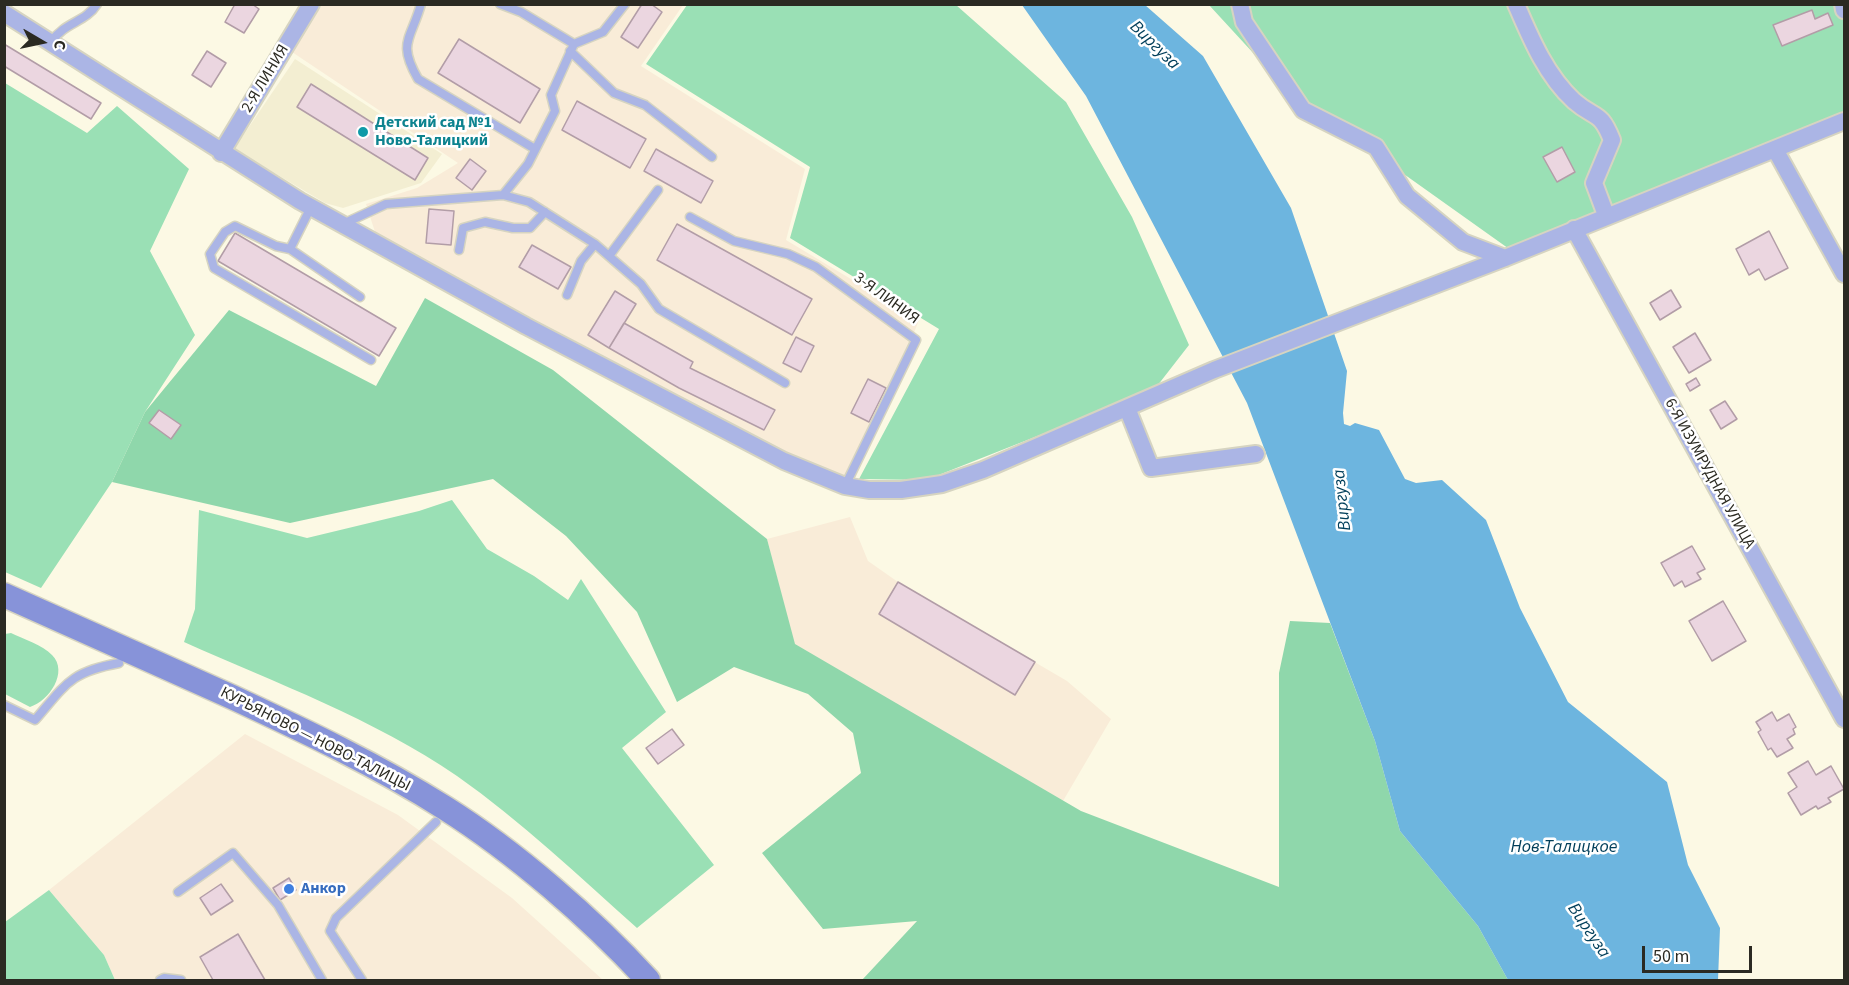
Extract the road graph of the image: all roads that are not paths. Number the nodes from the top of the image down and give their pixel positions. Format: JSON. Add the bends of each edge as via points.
{"nodes":[{"id":1,"x":97,"y":4,"type":"edge"},
{"id":2,"x":311,"y":4,"type":"edge"},
{"id":3,"x":421,"y":4,"type":"edge"},
{"id":4,"x":500,"y":4,"type":"edge"},
{"id":5,"x":625,"y":4,"type":"edge"},
{"id":6,"x":1240,"y":4,"type":"edge"},
{"id":7,"x":1516,"y":4,"type":"edge"},
{"id":8,"x":1843,"y":4,"type":"edge"},
{"id":9,"x":1845,"y":10,"type":"edge"},
{"id":10,"x":4,"y":13,"type":"edge"},
{"id":11,"x":51,"y":42,"type":"junction"},
{"id":12,"x":572,"y":47,"type":"junction"},
{"id":13,"x":1845,"y":121,"type":"edge"},
{"id":14,"x":535,"y":149,"type":"junction"},
{"id":15,"x":1776,"y":151,"type":"junction"},
{"id":16,"x":221,"y":153,"type":"junction"},
{"id":17,"x":712,"y":157,"type":"dead end"},
{"id":18,"x":658,"y":190,"type":"dead end"},
{"id":19,"x":503,"y":195,"type":"junction"},
{"id":20,"x":311,"y":207,"type":"junction"},
{"id":21,"x":545,"y":212,"type":"junction"},
{"id":22,"x":1606,"y":216,"type":"junction"},
{"id":23,"x":690,"y":217,"type":"dead end"},
{"id":24,"x":342,"y":225,"type":"junction"},
{"id":25,"x":1574,"y":229,"type":"junction"},
{"id":26,"x":595,"y":244,"type":"junction"},
{"id":27,"x":290,"y":249,"type":"junction"},
{"id":28,"x":459,"y":250,"type":"dead end"},
{"id":29,"x":609,"y":256,"type":"junction"},
{"id":30,"x":1505,"y":258,"type":"junction"},
{"id":31,"x":1845,"y":274,"type":"edge"},
{"id":32,"x":567,"y":296,"type":"dead end"},
{"id":33,"x":360,"y":297,"type":"dead end"},
{"id":34,"x":371,"y":360,"type":"dead end"},
{"id":35,"x":785,"y":383,"type":"dead end"},
{"id":36,"x":1127,"y":408,"type":"junction"},
{"id":37,"x":1256,"y":454,"type":"dead end"},
{"id":38,"x":845,"y":486,"type":"junction"},
{"id":39,"x":4,"y":595,"type":"edge"},
{"id":40,"x":4,"y":613,"type":"edge"},
{"id":41,"x":119,"y":663,"type":"junction"},
{"id":42,"x":4,"y":705,"type":"edge"},
{"id":43,"x":1845,"y":719,"type":"edge"},
{"id":44,"x":436,"y":822,"type":"junction"},
{"id":45,"x":178,"y":891,"type":"dead end"},
{"id":46,"x":160,"y":981,"type":"edge"},
{"id":47,"x":181,"y":981,"type":"edge"},
{"id":48,"x":322,"y":981,"type":"edge"},
{"id":49,"x":362,"y":981,"type":"edge"},
{"id":50,"x":626,"y":981,"type":"edge"},
{"id":51,"x":648,"y":981,"type":"edge"}],
"edges":[{"from":1,"to":11,"type":"lane","via":[[91,14],[61,29]]},
{"from":2,"to":16,"type":"street","name":"2-Я ЛИНИЯ"},
{"from":3,"to":14,"type":"lane","via":[[405,43],[409,63],[418,79]]},
{"from":4,"to":12,"type":"lane","via":[[521,12]]},
{"from":5,"to":12,"type":"lane","via":[[603,32]]},
{"from":6,"to":30,"type":"street","via":[[1244,22],[1303,110],[1376,147],[1407,196],[1463,242]]},
{"from":7,"to":22,"type":"street","via":[[1542,61],[1574,101],[1604,120],[1612,140],[1594,183]]},
{"from":8,"to":9,"type":"street"},
{"from":10,"to":11,"type":"street"},
{"from":11,"to":16,"type":"street"},
{"from":12,"to":14,"type":"lane","via":[[551,95],[555,111]]},
{"from":12,"to":17,"type":"lane","via":[[614,93],[645,105]]},
{"from":13,"to":15,"type":"street"},
{"from":14,"to":19,"type":"lane"},
{"from":15,"to":22,"type":"street"},
{"from":15,"to":31,"type":"street"},
{"from":16,"to":20,"type":"street"},
{"from":18,"to":29,"type":"lane"},
{"from":19,"to":21,"type":"lane","via":[[529,202]]},
{"from":19,"to":24,"type":"lane","via":[[386,204]]},
{"from":20,"to":24,"type":"street"},
{"from":20,"to":27,"type":"lane"},
{"from":21,"to":26,"type":"lane"},
{"from":21,"to":28,"type":"lane","via":[[530,228],[485,222],[463,228]]},
{"from":22,"to":25,"type":"street"},
{"from":23,"to":38,"type":"lane","name":"3-Я ЛИНИЯ","via":[[734,241],[788,254],[816,267],[916,340]]},
{"from":24,"to":38,"type":"street","via":[[784,461]]},
{"from":25,"to":30,"type":"street"},
{"from":25,"to":43,"type":"street","name":"6-Я ИЗУМРУДНАЯ УЛИЦА"},
{"from":26,"to":29,"type":"lane"},
{"from":26,"to":32,"type":"lane","via":[[581,261]]},
{"from":27,"to":33,"type":"lane"},
{"from":27,"to":34,"type":"lane","via":[[235,226],[225,232],[210,254],[214,268]]},
{"from":29,"to":35,"type":"lane","via":[[641,284],[658,309]]},
{"from":30,"to":36,"type":"street","via":[[1214,370]]},
{"from":36,"to":37,"type":"street","via":[[1151,468]]},
{"from":36,"to":38,"type":"street","via":[[942,484],[901,490]]},
{"from":39,"to":51,"type":"main road","name":"КУРЬЯНОВО — НОВО-ТАЛИЦЫ","via":[[310,733],[386,772],[507,852],[577,911]]},
{"from":40,"to":41,"type":"main road","name":"КУРЬЯНОВО — НОВО-ТАЛИЦЫ"},
{"from":41,"to":42,"type":"lane","via":[[91,668],[70,680],[36,720]]},
{"from":41,"to":44,"type":"main road","name":"КУРЬЯНОВО — НОВО-ТАЛИЦЫ","via":[[305,748],[377,785]]},
{"from":44,"to":49,"type":"lane","via":[[336,918],[330,931]]},
{"from":44,"to":50,"type":"main road","name":"КУРЬЯНОВО — НОВО-ТАЛИЦЫ","via":[[500,866]]},
{"from":45,"to":48,"type":"lane","via":[[233,853],[278,905]]},
{"from":46,"to":47,"type":"lane"}]}
